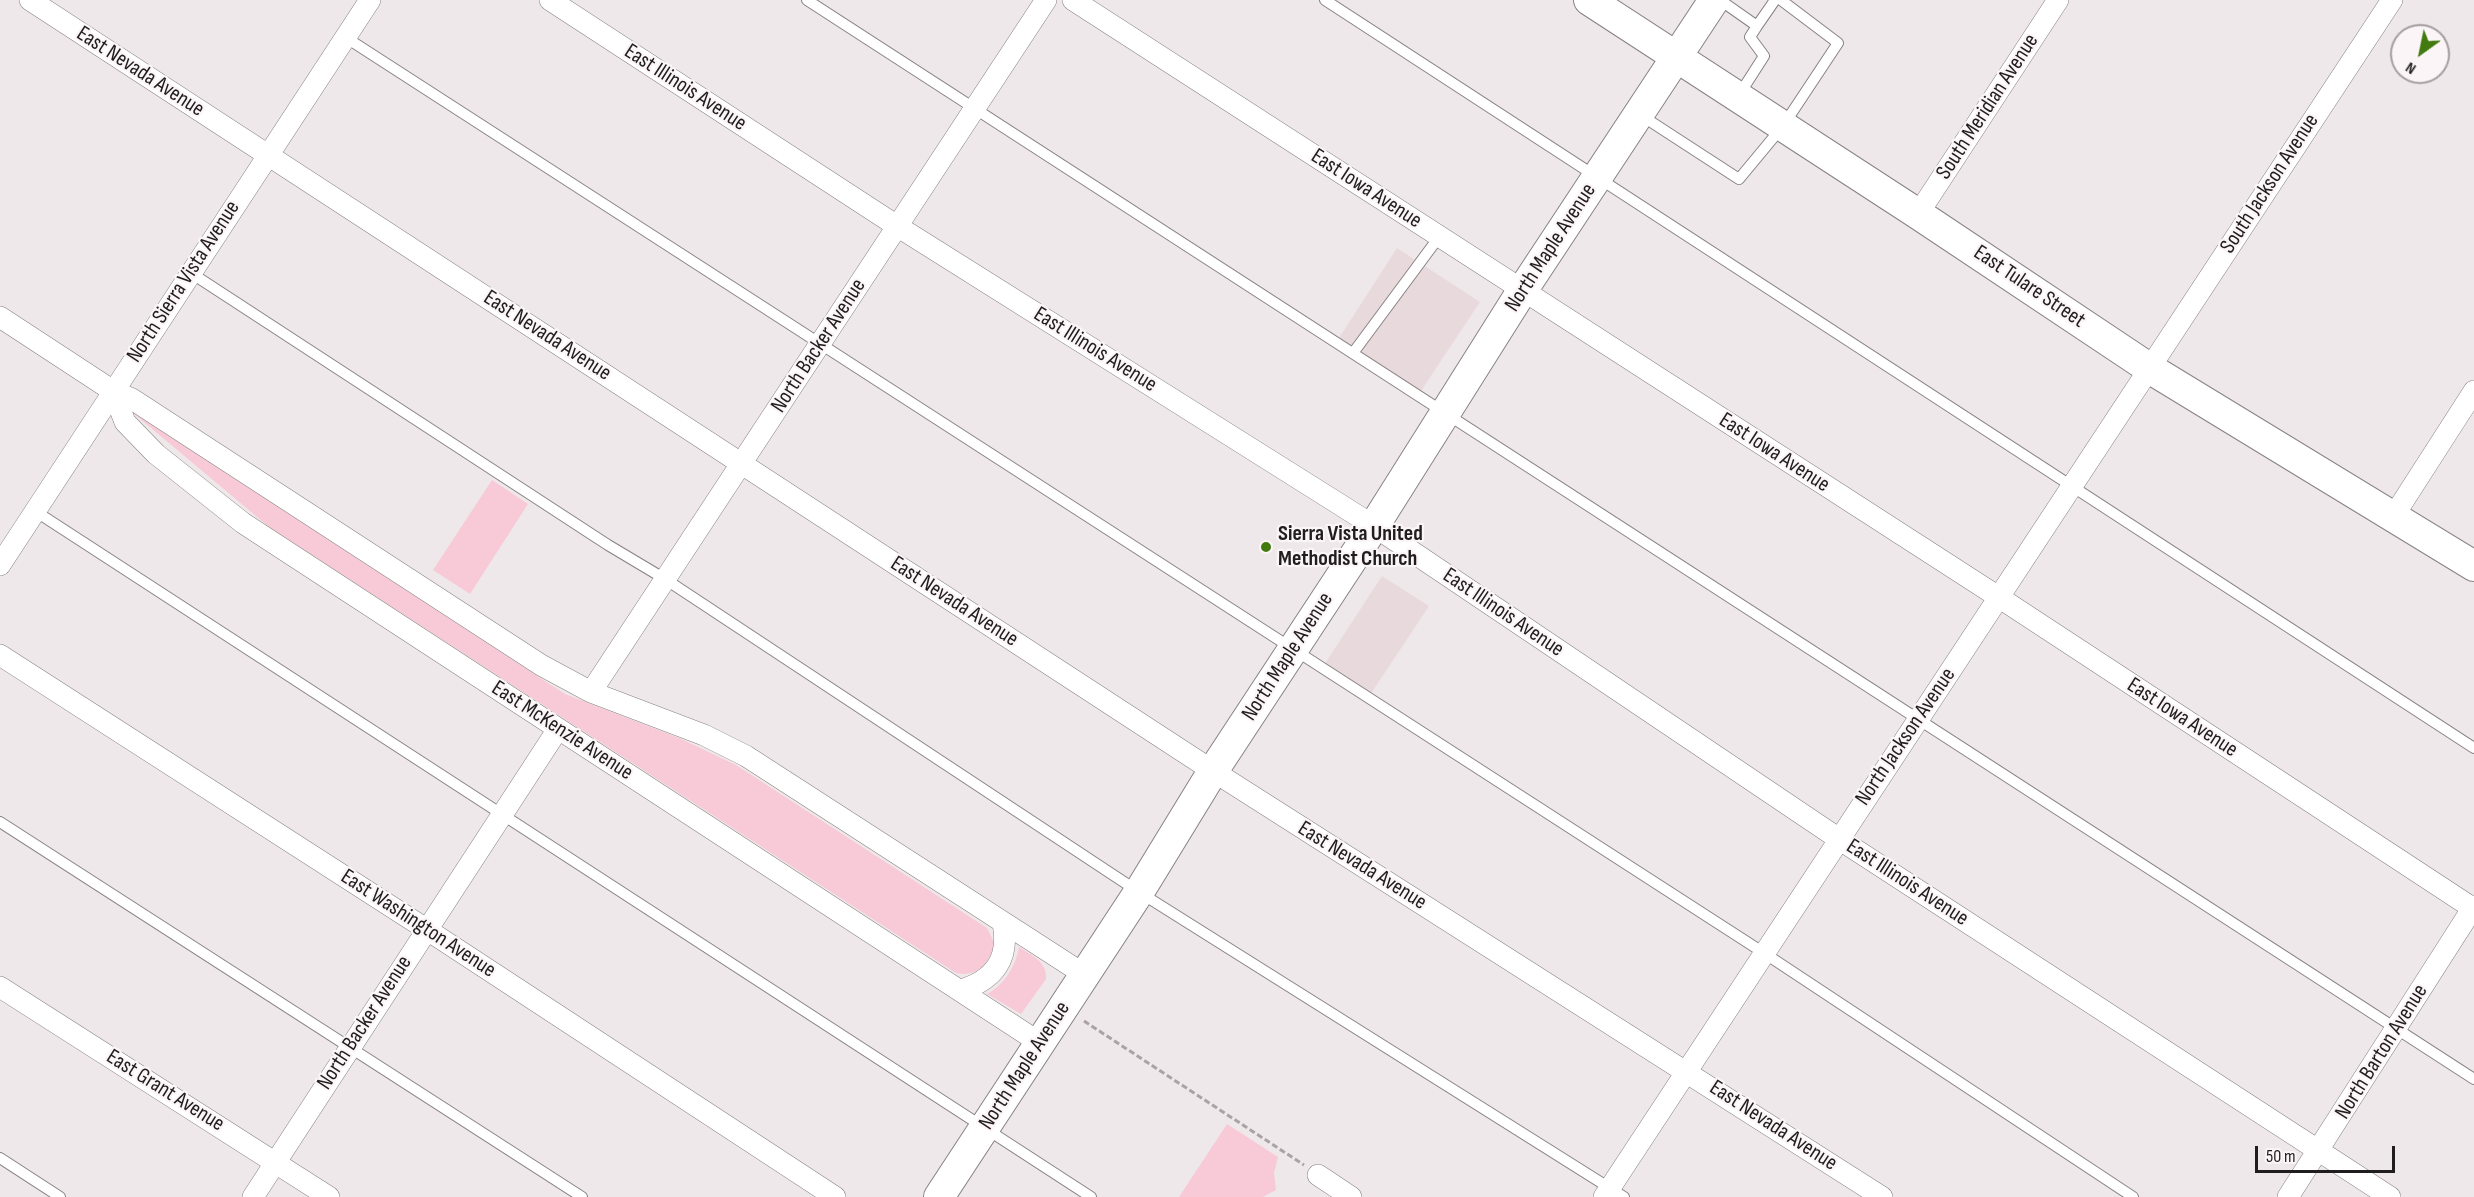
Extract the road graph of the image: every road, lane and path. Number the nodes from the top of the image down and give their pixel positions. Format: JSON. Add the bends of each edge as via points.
{"nodes":[{"id":1,"x":30,"y":0,"type":"edge"},
{"id":2,"x":370,"y":0,"type":"edge"},
{"id":3,"x":550,"y":0,"type":"edge"},
{"id":4,"x":807,"y":0,"type":"edge"},
{"id":5,"x":1046,"y":0,"type":"edge"},
{"id":6,"x":1073,"y":0,"type":"edge"},
{"id":7,"x":1325,"y":0,"type":"edge"},
{"id":8,"x":1589,"y":0,"type":"edge"},
{"id":9,"x":1714,"y":0,"type":"edge"},
{"id":10,"x":1720,"y":0,"type":"edge"},
{"id":11,"x":1775,"y":0,"type":"edge"},
{"id":12,"x":1781,"y":0,"type":"edge"},
{"id":13,"x":2058,"y":0,"type":"edge"},
{"id":14,"x":2392,"y":0,"type":"edge"},
{"id":15,"x":1757,"y":26,"type":"junction"},
{"id":16,"x":345,"y":37,"type":"junction"},
{"id":17,"x":1677,"y":57,"type":"junction"},
{"id":18,"x":1738,"y":96,"type":"junction"},
{"id":19,"x":974,"y":107,"type":"junction"},
{"id":20,"x":1639,"y":114,"type":"junction"},
{"id":21,"x":1783,"y":126,"type":"junction"},
{"id":22,"x":268,"y":155,"type":"junction"},
{"id":23,"x":1597,"y":177,"type":"junction"},
{"id":24,"x":1918,"y":214,"type":"junction"},
{"id":25,"x":897,"y":226,"type":"junction"},
{"id":26,"x":1439,"y":237,"type":"junction"},
{"id":27,"x":191,"y":273,"type":"junction"},
{"id":28,"x":1522,"y":291,"type":"junction"},
{"id":29,"x":0,"y":317,"type":"edge"},
{"id":30,"x":820,"y":345,"type":"junction"},
{"id":31,"x":1353,"y":353,"type":"junction"},
{"id":32,"x":2149,"y":368,"type":"junction"},
{"id":33,"x":113,"y":391,"type":"junction"},
{"id":34,"x":2474,"y":391,"type":"edge"},
{"id":35,"x":1446,"y":413,"type":"junction"},
{"id":36,"x":742,"y":463,"type":"junction"},
{"id":37,"x":2072,"y":486,"type":"junction"},
{"id":38,"x":35,"y":511,"type":"junction"},
{"id":39,"x":2393,"y":517,"type":"junction"},
{"id":40,"x":1374,"y":526,"type":"junction"},
{"id":41,"x":0,"y":565,"type":"edge"},
{"id":42,"x":2474,"y":566,"type":"edge"},
{"id":43,"x":665,"y":579,"type":"junction"},
{"id":44,"x":2000,"y":598,"type":"junction"},
{"id":45,"x":1293,"y":650,"type":"junction"},
{"id":46,"x":0,"y":655,"type":"edge"},
{"id":47,"x":591,"y":692,"type":"junction"},
{"id":48,"x":1918,"y":719,"type":"junction"},
{"id":49,"x":558,"y":729,"type":"junction"},
{"id":50,"x":2474,"y":748,"type":"edge"},
{"id":51,"x":1213,"y":771,"type":"junction"},
{"id":52,"x":501,"y":815,"type":"junction"},
{"id":53,"x":0,"y":822,"type":"edge"},
{"id":54,"x":1839,"y":839,"type":"junction"},
{"id":55,"x":1140,"y":892,"type":"junction"},
{"id":56,"x":2473,"y":907,"type":"edge"},
{"id":57,"x":1003,"y":923,"type":"junction"},
{"id":58,"x":426,"y":929,"type":"junction"},
{"id":59,"x":1764,"y":953,"type":"junction"},
{"id":60,"x":1085,"y":975,"type":"junction"},
{"id":61,"x":0,"y":987,"type":"edge"},
{"id":62,"x":961,"y":990,"type":"junction"},
{"id":63,"x":1063,"y":1007,"type":"junction"},
{"id":64,"x":2397,"y":1028,"type":"junction"},
{"id":65,"x":1040,"y":1043,"type":"junction"},
{"id":66,"x":350,"y":1046,"type":"junction"},
{"id":67,"x":1687,"y":1071,"type":"junction"},
{"id":68,"x":2474,"y":1079,"type":"edge"},
{"id":69,"x":984,"y":1128,"type":"junction"},
{"id":70,"x":2319,"y":1151,"type":"junction"},
{"id":71,"x":0,"y":1158,"type":"edge"},
{"id":72,"x":275,"y":1161,"type":"junction"},
{"id":73,"x":1318,"y":1175,"type":"joint"},
{"id":74,"x":1613,"y":1194,"type":"edge"},
{"id":75,"x":60,"y":1197,"type":"edge"},
{"id":76,"x":253,"y":1197,"type":"edge"},
{"id":77,"x":329,"y":1197,"type":"edge"},
{"id":78,"x":582,"y":1197,"type":"edge"},
{"id":79,"x":835,"y":1197,"type":"edge"},
{"id":80,"x":939,"y":1197,"type":"edge"},
{"id":81,"x":1091,"y":1197,"type":"edge"},
{"id":82,"x":1351,"y":1197,"type":"edge"},
{"id":83,"x":1882,"y":1197,"type":"edge"},
{"id":84,"x":2133,"y":1197,"type":"edge"},
{"id":85,"x":2288,"y":1197,"type":"edge"},
{"id":86,"x":2390,"y":1197,"type":"edge"}],
"edges":[{"from":1,"to":22,"type":"street","name":"East Nevada Avenue"},
{"from":2,"to":16,"type":"street","name":"North Sierra Vista Avenue"},
{"from":3,"to":25,"type":"street","name":"East Illinois Avenue"},
{"from":4,"to":19,"type":"lane"},
{"from":5,"to":19,"type":"street","name":"North Backer Avenue"},
{"from":6,"to":26,"type":"street","name":"East Iowa Avenue"},
{"from":7,"to":23,"type":"lane"},
{"from":8,"to":17,"type":"main road","name":"East Tulare Street"},
{"from":9,"to":17,"type":"main road","name":"North Maple Avenue"},
{"from":10,"to":15,"type":"lane"},
{"from":11,"to":15,"type":"lane"},
{"from":12,"to":21,"type":"lane","via":[[1838,43]]},
{"from":13,"to":24,"type":"street","name":"South Meridian Avenue"},
{"from":14,"to":32,"type":"street","name":"South Jackson Avenue"},
{"from":15,"to":18,"type":"lane","via":[[1750,38],[1764,56]]},
{"from":16,"to":22,"type":"street","name":"North Sierra Vista Avenue"},
{"from":16,"to":30,"type":"lane"},
{"from":17,"to":18,"type":"main road","name":"East Tulare Street"},
{"from":17,"to":20,"type":"main road","name":"North Maple Avenue"},
{"from":18,"to":21,"type":"main road","name":"East Tulare Street"},
{"from":19,"to":25,"type":"street","name":"North Backer Avenue"},
{"from":19,"to":31,"type":"lane"},
{"from":20,"to":21,"type":"lane","via":[[1738,179]]},
{"from":20,"to":23,"type":"main road","name":"North Maple Avenue"},
{"from":21,"to":24,"type":"main road","name":"East Tulare Street"},
{"from":22,"to":27,"type":"street","name":"North Sierra Vista Avenue"},
{"from":22,"to":36,"type":"street","name":"East Nevada Avenue"},
{"from":23,"to":28,"type":"main road","name":"North Maple Avenue"},
{"from":23,"to":37,"type":"lane"},
{"from":24,"to":32,"type":"main road","name":"East Tulare Street"},
{"from":25,"to":30,"type":"street","name":"North Backer Avenue"},
{"from":25,"to":40,"type":"street","name":"East Illinois Avenue"},
{"from":26,"to":28,"type":"street","name":"East Iowa Avenue"},
{"from":26,"to":31,"type":"lane"},
{"from":27,"to":33,"type":"street","name":"North Sierra Vista Avenue"},
{"from":27,"to":43,"type":"lane"},
{"from":28,"to":35,"type":"main road","name":"North Maple Avenue"},
{"from":28,"to":44,"type":"street","name":"East Iowa Avenue"},
{"from":29,"to":33,"type":"street","name":"East McKenzie Avenue"},
{"from":30,"to":36,"type":"street","name":"North Backer Avenue"},
{"from":30,"to":45,"type":"lane"},
{"from":31,"to":35,"type":"lane"},
{"from":32,"to":37,"type":"street","name":"North Jackson Avenue"},
{"from":32,"to":39,"type":"main road","name":"East Tulare Street"},
{"from":33,"to":38,"type":"street","name":"North Sierra Vista Avenue"},
{"from":33,"to":47,"type":"street","name":"East McKenzie Avenue","via":[[132,399],[541,665]]},
{"from":33,"to":49,"type":"street","name":"East McKenzie Avenue","via":[[125,422],[156,454],[243,523]]},
{"from":34,"to":39,"type":"street"},
{"from":35,"to":40,"type":"main road","name":"North Maple Avenue"},
{"from":35,"to":48,"type":"lane"},
{"from":36,"to":43,"type":"street","name":"North Backer Avenue"},
{"from":36,"to":51,"type":"street","name":"East Nevada Avenue"},
{"from":37,"to":44,"type":"street","name":"North Jackson Avenue"},
{"from":37,"to":50,"type":"lane"},
{"from":38,"to":41,"type":"street","name":"North Sierra Vista Avenue"},
{"from":38,"to":52,"type":"lane"},
{"from":39,"to":42,"type":"main road","name":"East Tulare Street"},
{"from":40,"to":45,"type":"main road","name":"North Maple Avenue"},
{"from":40,"to":54,"type":"street","name":"East Illinois Avenue"},
{"from":43,"to":47,"type":"street","name":"North Backer Avenue"},
{"from":43,"to":55,"type":"lane"},
{"from":44,"to":48,"type":"street","name":"North Jackson Avenue"},
{"from":44,"to":56,"type":"street","name":"East Iowa Avenue"},
{"from":45,"to":51,"type":"main road","name":"North Maple Avenue"},
{"from":45,"to":59,"type":"lane"},
{"from":46,"to":58,"type":"street","name":"East Washington Avenue"},
{"from":47,"to":57,"type":"street","name":"East McKenzie Avenue","via":[[704,735],[746,756]]},
{"from":48,"to":54,"type":"street","name":"North Jackson Avenue"},
{"from":48,"to":64,"type":"lane"},
{"from":49,"to":52,"type":"street","name":"North Backer Avenue"},
{"from":49,"to":62,"type":"street","name":"East McKenzie Avenue"},
{"from":51,"to":55,"type":"main road","name":"North Maple Avenue"},
{"from":51,"to":67,"type":"street","name":"East Nevada Avenue"},
{"from":52,"to":58,"type":"street","name":"North Backer Avenue"},
{"from":52,"to":69,"type":"lane"},
{"from":53,"to":66,"type":"lane"},
{"from":54,"to":59,"type":"street","name":"North Jackson Avenue"},
{"from":54,"to":70,"type":"street","name":"East Illinois Avenue"},
{"from":55,"to":60,"type":"main road","name":"North Maple Avenue"},
{"from":55,"to":74,"type":"lane"},
{"from":56,"to":64,"type":"street","name":"North Barton Avenue"},
{"from":57,"to":60,"type":"street","name":"East McKenzie Avenue"},
{"from":57,"to":62,"type":"street","via":[[1003,955],[990,976]]},
{"from":58,"to":66,"type":"street","name":"North Backer Avenue"},
{"from":58,"to":79,"type":"street","name":"East Washington Avenue"},
{"from":59,"to":67,"type":"street","name":"North Jackson Avenue"},
{"from":59,"to":84,"type":"lane"},
{"from":60,"to":63,"type":"main road","name":"North Maple Avenue"},
{"from":61,"to":72,"type":"street","name":"East Grant Avenue"},
{"from":62,"to":65,"type":"street","name":"East McKenzie Avenue"},
{"from":63,"to":65,"type":"main road","name":"North Maple Avenue"},
{"from":63,"to":73,"type":"path"},
{"from":64,"to":68,"type":"lane"},
{"from":64,"to":70,"type":"street","name":"North Barton Avenue"},
{"from":65,"to":69,"type":"main road","name":"North Maple Avenue"},
{"from":66,"to":72,"type":"street","name":"North Backer Avenue"},
{"from":66,"to":78,"type":"lane"},
{"from":67,"to":74,"type":"street","name":"North Jackson Avenue"},
{"from":67,"to":83,"type":"street","name":"East Nevada Avenue"},
{"from":69,"to":80,"type":"main road","name":"North Maple Avenue"},
{"from":69,"to":81,"type":"lane"},
{"from":70,"to":85,"type":"street","name":"North Barton Avenue"},
{"from":70,"to":86,"type":"street","name":"East Illinois Avenue"},
{"from":71,"to":75,"type":"lane"},
{"from":72,"to":76,"type":"street","name":"North Backer Avenue"},
{"from":72,"to":77,"type":"street","name":"East Grant Avenue"},
{"from":73,"to":82,"type":"street"}]}
